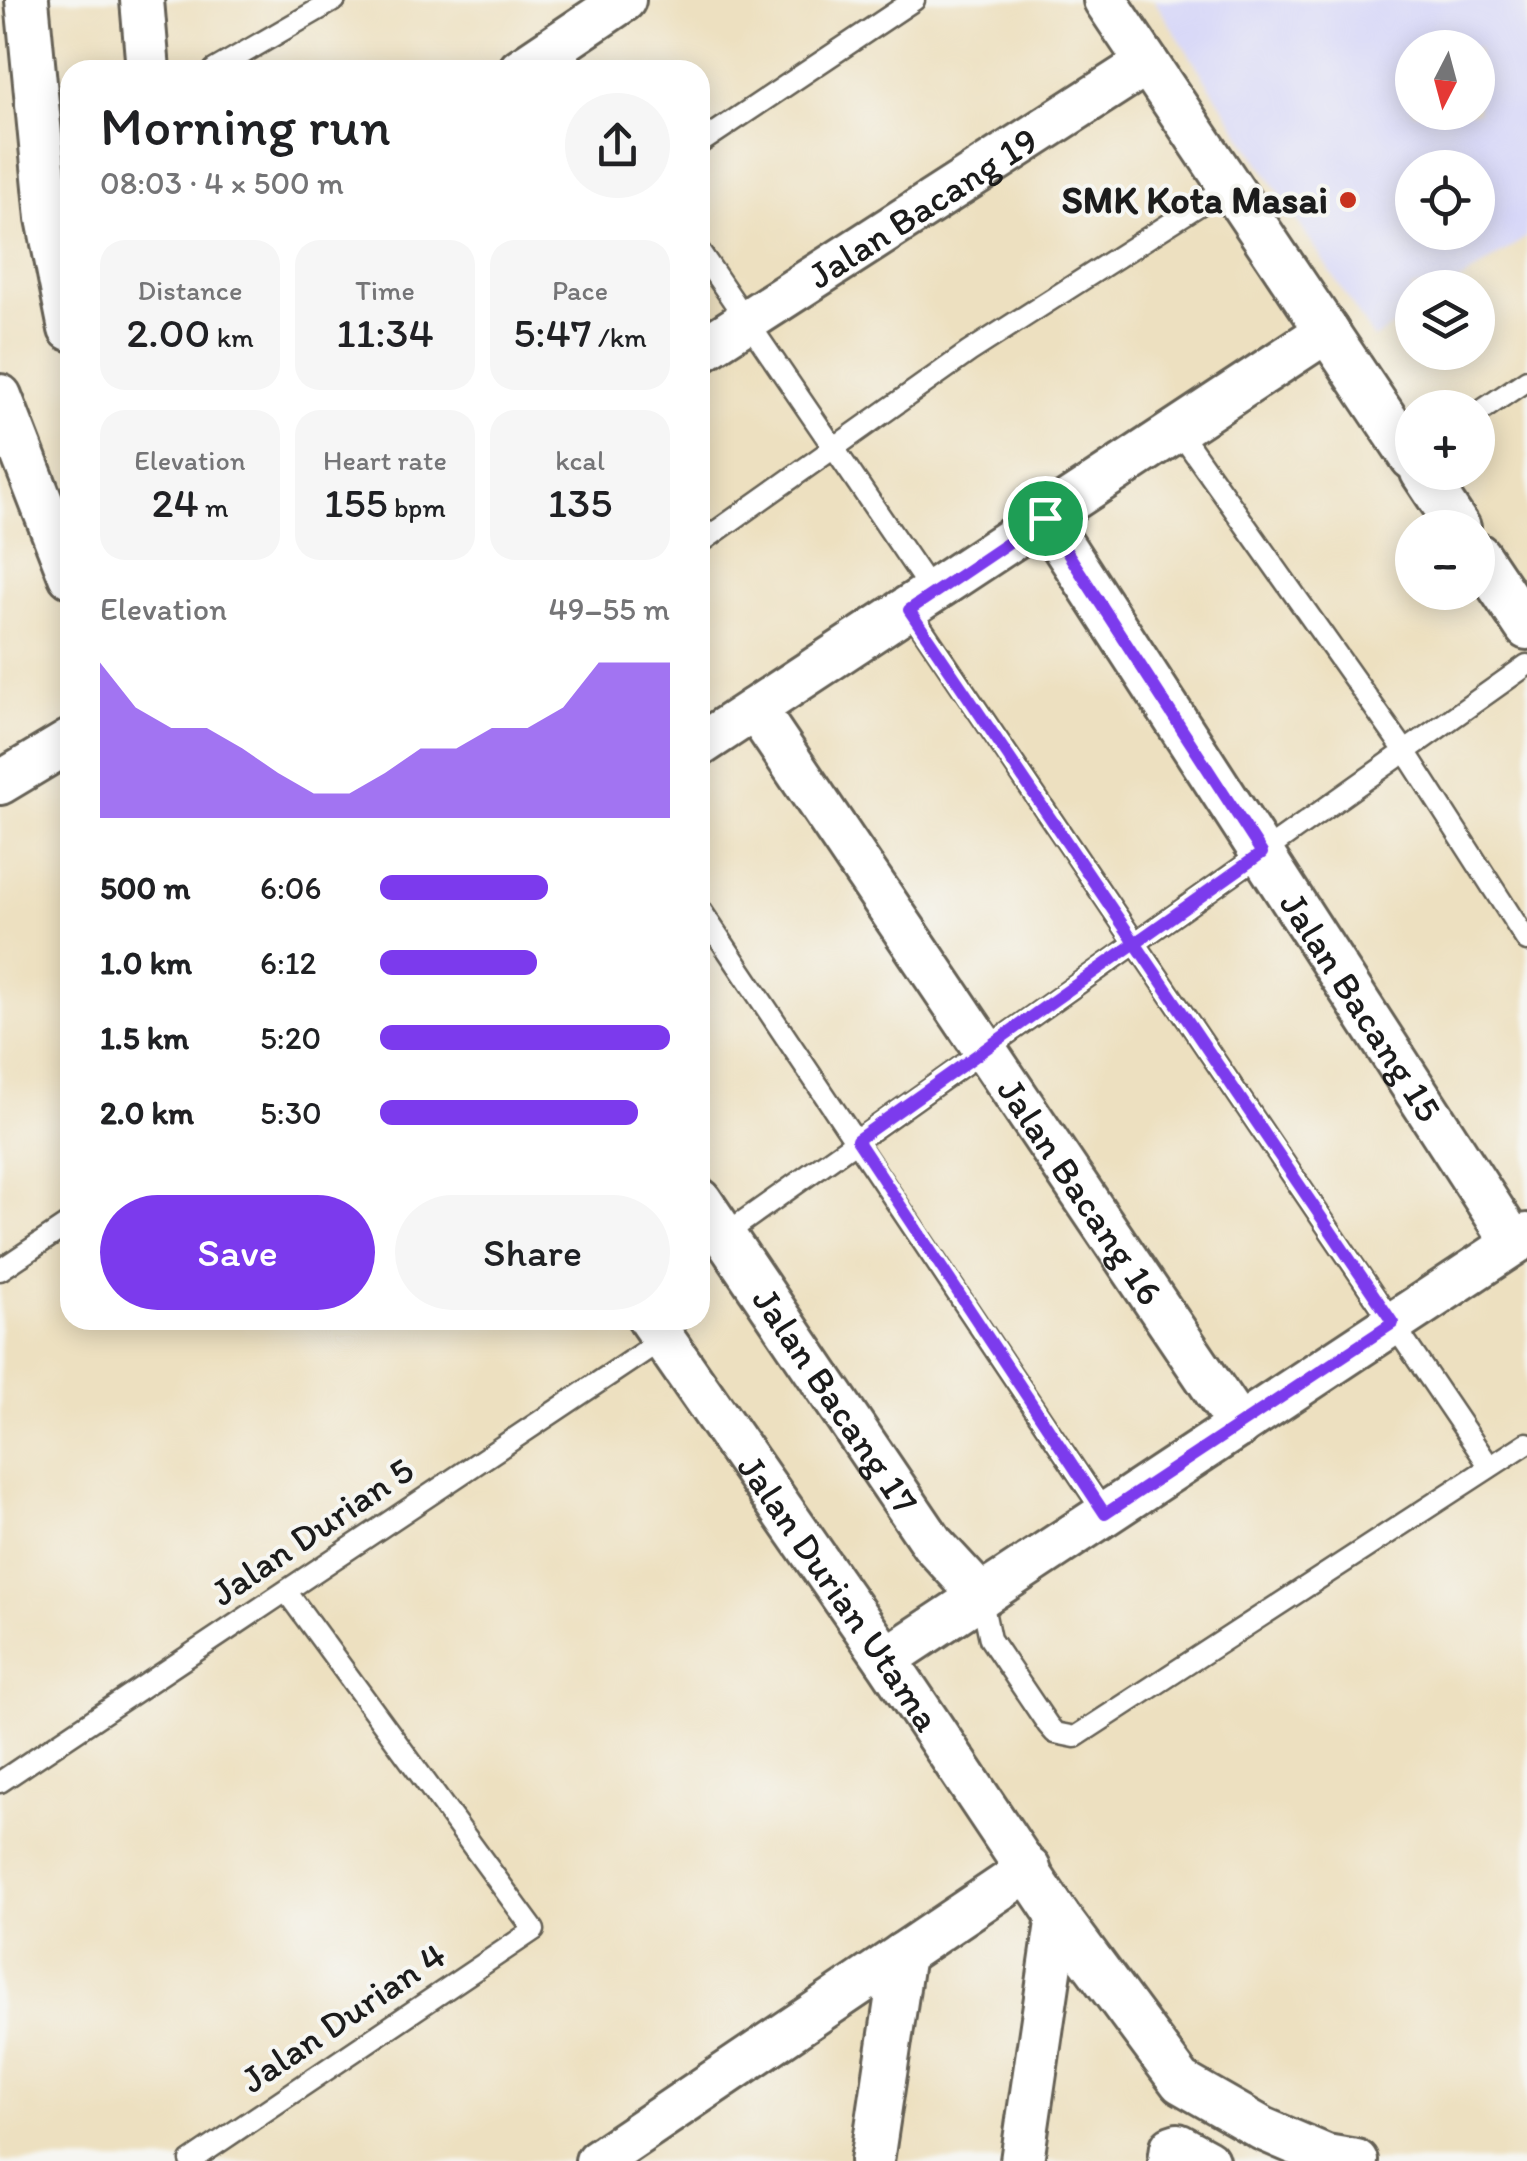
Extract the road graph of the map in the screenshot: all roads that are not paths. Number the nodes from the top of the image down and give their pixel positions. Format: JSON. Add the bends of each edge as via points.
{"nodes":[{"id":1,"x":27,"y":0,"type":"edge"},
{"id":2,"x":142,"y":0,"type":"edge"},
{"id":3,"x":335,"y":0,"type":"edge"},
{"id":4,"x":624,"y":0,"type":"edge"},
{"id":5,"x":914,"y":0,"type":"edge"},
{"id":6,"x":1104,"y":0,"type":"edge"},
{"id":7,"x":567,"y":57,"type":"edge"},
{"id":8,"x":147,"y":60,"type":"edge"},
{"id":9,"x":231,"y":60,"type":"edge"},
{"id":10,"x":1147,"y":64,"type":"junction"},
{"id":11,"x":710,"y":136,"type":"edge"},
{"id":12,"x":1229,"y":186,"type":"junction"},
{"id":13,"x":710,"y":267,"type":"edge"},
{"id":14,"x":60,"y":279,"type":"edge"},
{"id":15,"x":747,"y":321,"type":"junction"},
{"id":16,"x":1327,"y":331,"type":"junction"},
{"id":17,"x":710,"y":345,"type":"edge"},
{"id":18,"x":1527,"y":380,"type":"edge"},
{"id":19,"x":0,"y":396,"type":"edge"},
{"id":20,"x":1495,"y":402,"type":"edge"},
{"id":21,"x":1178,"y":430,"type":"junction"},
{"id":22,"x":1395,"y":433,"type":"edge"},
{"id":23,"x":834,"y":448,"type":"junction"},
{"id":24,"x":1045,"y":518,"type":"junction"},
{"id":25,"x":710,"y":537,"type":"edge"},
{"id":26,"x":60,"y":550,"type":"edge"},
{"id":27,"x":1495,"y":578,"type":"edge"},
{"id":28,"x":921,"y":601,"type":"junction"},
{"id":29,"x":1524,"y":618,"type":"edge"},
{"id":30,"x":1527,"y":665,"type":"edge"},
{"id":31,"x":756,"y":709,"type":"junction"},
{"id":32,"x":710,"y":739,"type":"edge"},
{"id":33,"x":60,"y":747,"type":"edge"},
{"id":34,"x":1405,"y":751,"type":"junction"},
{"id":35,"x":0,"y":783,"type":"edge"},
{"id":36,"x":1262,"y":853,"type":"junction"},
{"id":37,"x":710,"y":924,"type":"edge"},
{"id":38,"x":1527,"y":940,"type":"edge"},
{"id":39,"x":1135,"y":943,"type":"junction"},
{"id":40,"x":985,"y":1050,"type":"junction"},
{"id":41,"x":857,"y":1140,"type":"junction"},
{"id":42,"x":710,"y":1215,"type":"edge"},
{"id":43,"x":60,"y":1230,"type":"edge"},
{"id":44,"x":724,"y":1235,"type":"junction"},
{"id":45,"x":1520,"y":1239,"type":"edge"},
{"id":46,"x":0,"y":1270,"type":"edge"},
{"id":47,"x":1393,"y":1323,"type":"junction"},
{"id":48,"x":655,"y":1330,"type":"edge"},
{"id":49,"x":657,"y":1330,"type":"edge"},
{"id":50,"x":1239,"y":1426,"type":"junction"},
{"id":51,"x":1527,"y":1443,"type":"edge"},
{"id":52,"x":1490,"y":1467,"type":"junction"},
{"id":53,"x":1105,"y":1514,"type":"junction"},
{"id":54,"x":286,"y":1591,"type":"junction"},
{"id":55,"x":981,"y":1596,"type":"junction"},
{"id":56,"x":886,"y":1659,"type":"junction"},
{"id":57,"x":0,"y":1782,"type":"edge"},
{"id":58,"x":1029,"y":1869,"type":"junction"},
{"id":59,"x":1058,"y":1916,"type":"junction"},
{"id":60,"x":903,"y":1954,"type":"junction"},
{"id":61,"x":191,"y":2161,"type":"edge"},
{"id":62,"x":596,"y":2161,"type":"edge"},
{"id":63,"x":872,"y":2161,"type":"edge"},
{"id":64,"x":1022,"y":2161,"type":"edge"},
{"id":65,"x":1170,"y":2161,"type":"edge"},
{"id":66,"x":1206,"y":2161,"type":"edge"},
{"id":67,"x":1356,"y":2161,"type":"edge"}],
"edges":[{"from":1,"to":14,"type":"street"},
{"from":2,"to":8,"type":"street"},
{"from":3,"to":9,"type":"lane"},
{"from":4,"to":7,"type":"street"},
{"from":5,"to":11,"type":"lane"},
{"from":6,"to":10,"type":"street"},
{"from":10,"to":12,"type":"street"},
{"from":10,"to":15,"type":"street","name":"Jalan Bacang 19"},
{"from":12,"to":16,"type":"street"},
{"from":12,"to":23,"type":"lane","via":[[969,352]]},
{"from":13,"to":15,"type":"lane"},
{"from":15,"to":17,"type":"street","name":"Jalan Bacang 19"},
{"from":15,"to":23,"type":"lane"},
{"from":16,"to":21,"type":"street"},
{"from":16,"to":22,"type":"street"},
{"from":18,"to":20,"type":"lane"},
{"from":19,"to":26,"type":"street"},
{"from":21,"to":24,"type":"street"},
{"from":21,"to":34,"type":"lane"},
{"from":23,"to":25,"type":"lane"},
{"from":23,"to":28,"type":"lane"},
{"from":24,"to":28,"type":"street"},
{"from":24,"to":36,"type":"street","name":"Jalan Bacang 15"},
{"from":27,"to":29,"type":"street"},
{"from":28,"to":31,"type":"street"},
{"from":28,"to":39,"type":"lane"},
{"from":30,"to":34,"type":"lane"},
{"from":31,"to":32,"type":"street"},
{"from":31,"to":40,"type":"street","name":"Jalan Bacang 16"},
{"from":33,"to":35,"type":"street"},
{"from":34,"to":36,"type":"lane"},
{"from":34,"to":38,"type":"lane"},
{"from":36,"to":39,"type":"lane"},
{"from":36,"to":45,"type":"street","name":"Jalan Bacang 15"},
{"from":37,"to":41,"type":"lane"},
{"from":39,"to":40,"type":"lane"},
{"from":39,"to":47,"type":"lane"},
{"from":40,"to":41,"type":"lane"},
{"from":40,"to":50,"type":"street","name":"Jalan Bacang 16"},
{"from":41,"to":44,"type":"lane"},
{"from":41,"to":53,"type":"lane"},
{"from":42,"to":44,"type":"street","name":"Jalan Bacang 17"},
{"from":43,"to":46,"type":"lane"},
{"from":44,"to":55,"type":"street","name":"Jalan Bacang 17","via":[[932,1544]]},
{"from":45,"to":47,"type":"street"},
{"from":47,"to":50,"type":"street"},
{"from":47,"to":52,"type":"lane"},
{"from":48,"to":54,"type":"lane","name":"Jalan Durian 5"},
{"from":49,"to":56,"type":"street","name":"Jalan Durian Utama"},
{"from":50,"to":53,"type":"street"},
{"from":51,"to":52,"type":"lane"},
{"from":52,"to":55,"type":"lane","via":[[1075,1737],[1048,1726],[990,1639]]},
{"from":53,"to":55,"type":"street"},
{"from":54,"to":57,"type":"lane","name":"Jalan Durian 5"},
{"from":54,"to":61,"type":"lane","name":"Jalan Durian 4","via":[[534,1930]]},
{"from":55,"to":56,"type":"street"},
{"from":56,"to":58,"type":"street","name":"Jalan Durian Utama"},
{"from":58,"to":59,"type":"street","name":"Jalan Durian Utama"},
{"from":58,"to":60,"type":"street"},
{"from":59,"to":64,"type":"street"},
{"from":59,"to":67,"type":"street","name":"Jalan Durian Utama","via":[[1181,2082],[1263,2129],[1326,2156]]},
{"from":60,"to":62,"type":"street"},
{"from":60,"to":63,"type":"street"},
{"from":65,"to":66,"type":"street","via":[[1178,2145]]}]}
